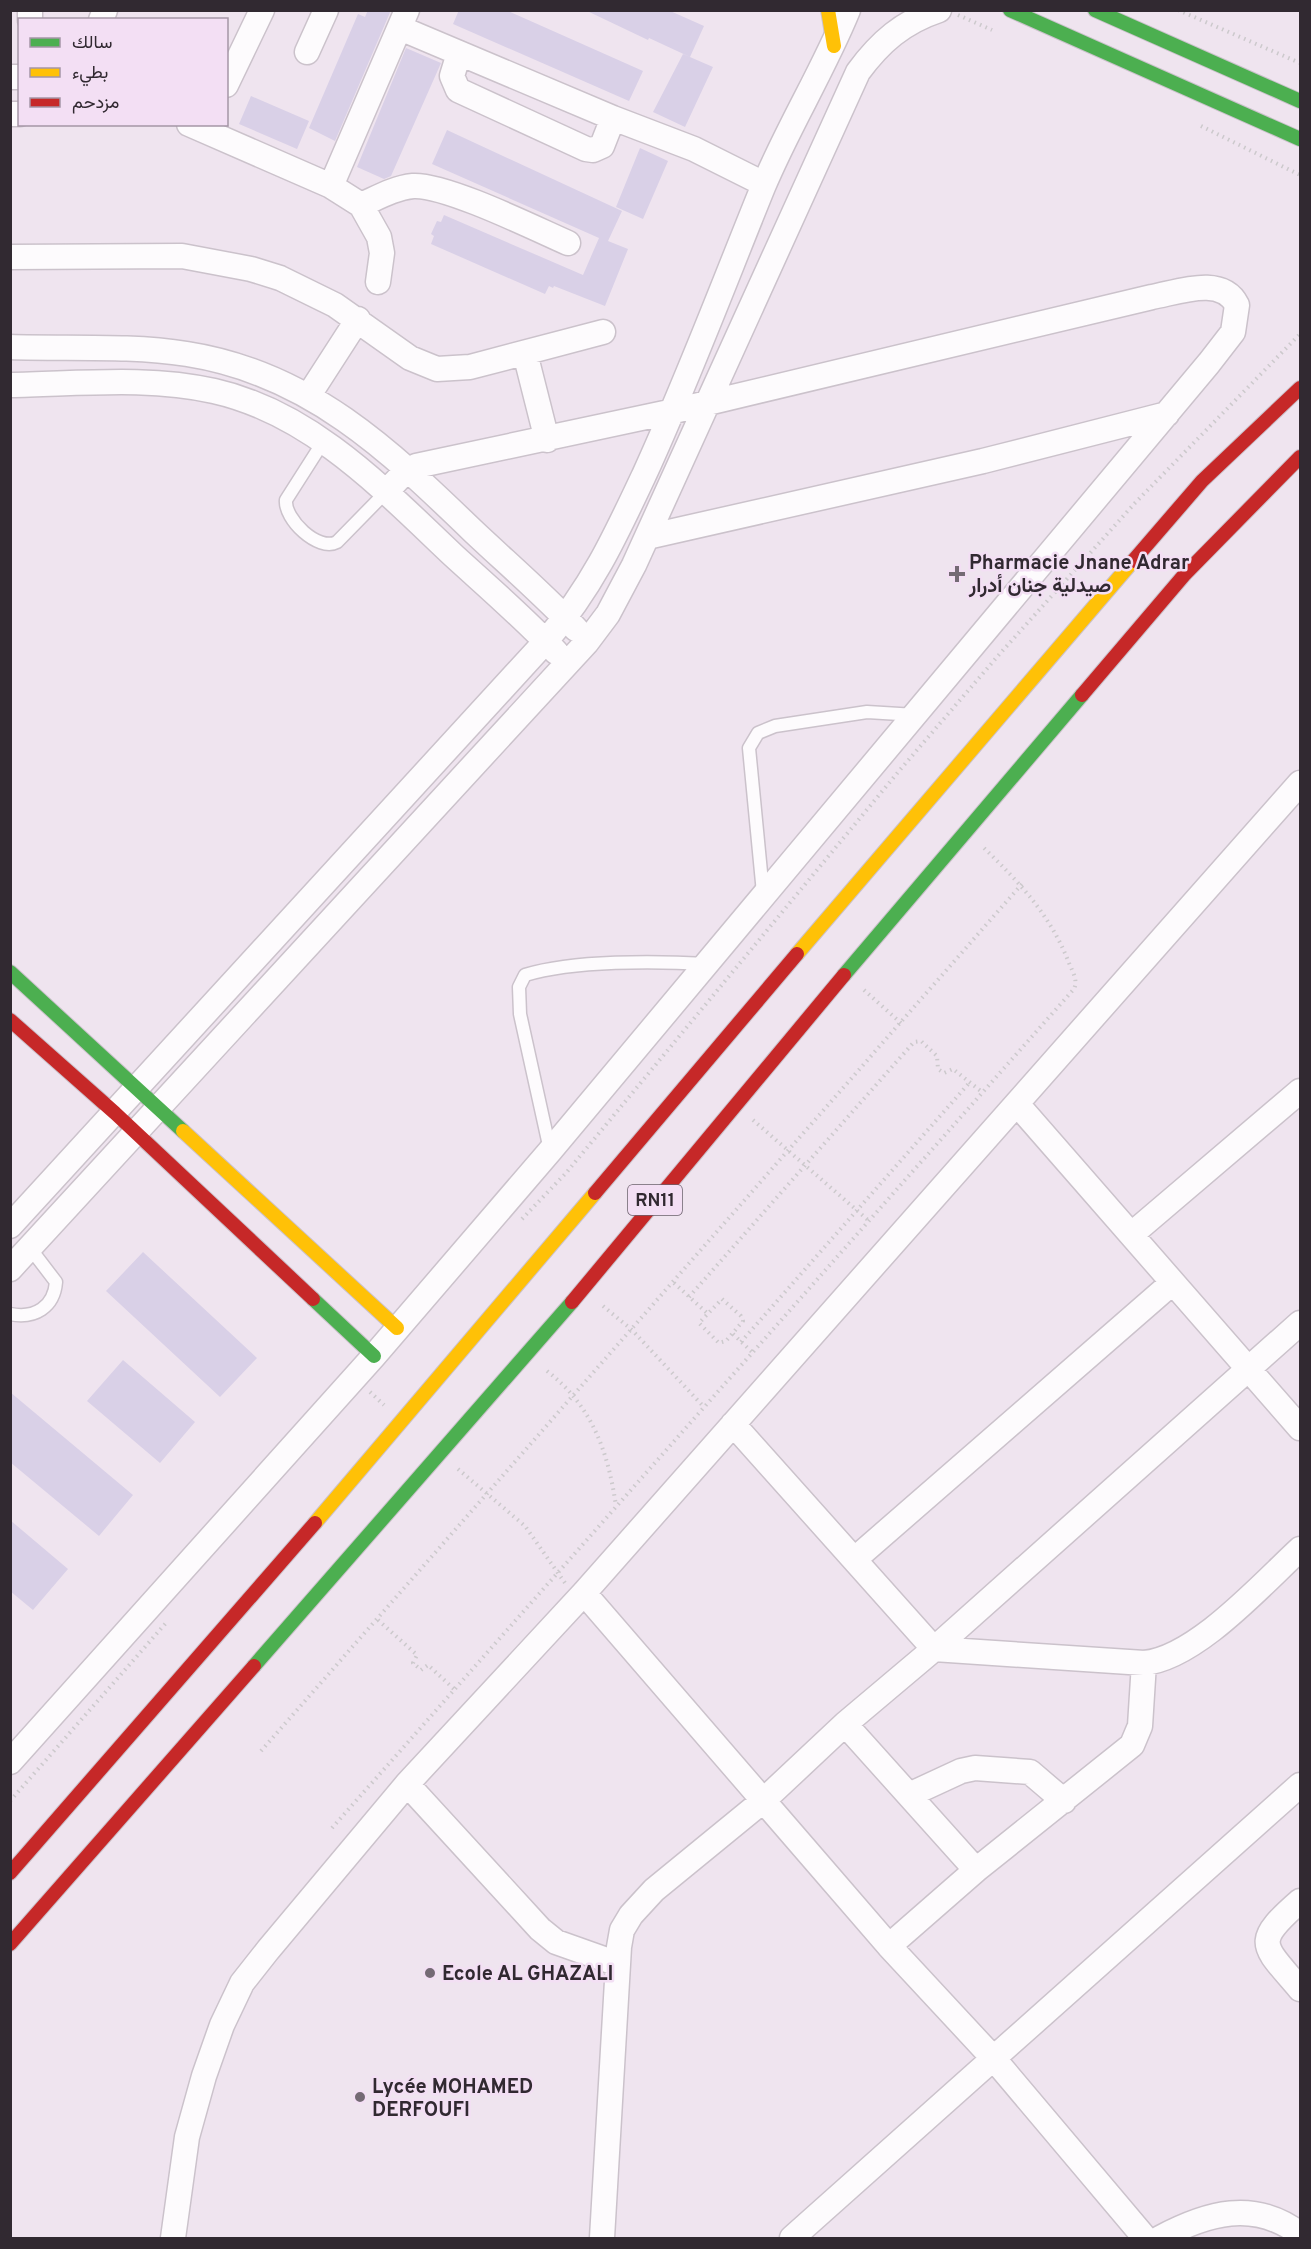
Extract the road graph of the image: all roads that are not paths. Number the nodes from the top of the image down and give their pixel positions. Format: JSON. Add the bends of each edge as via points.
{"nodes":[{"id":1,"x":262,"y":10,"type":"edge"},
{"id":2,"x":326,"y":10,"type":"edge"},
{"id":3,"x":828,"y":10,"type":"edge"},
{"id":4,"x":848,"y":10,"type":"edge"},
{"id":5,"x":939,"y":10,"type":"edge"},
{"id":6,"x":1010,"y":10,"type":"edge"},
{"id":7,"x":1095,"y":10,"type":"edge"},
{"id":8,"x":403,"y":19,"type":"edge"},
{"id":9,"x":834,"y":46,"type":"junction"},
{"id":10,"x":307,"y":52,"type":"dead end"},
{"id":11,"x":459,"y":53,"type":"junction"},
{"id":12,"x":228,"y":81,"type":"edge"},
{"id":13,"x":1300,"y":102,"type":"edge"},
{"id":14,"x":613,"y":118,"type":"junction"},
{"id":15,"x":200,"y":127,"type":"edge"},
{"id":16,"x":1300,"y":139,"type":"edge"},
{"id":17,"x":764,"y":184,"type":"junction"},
{"id":18,"x":331,"y":186,"type":"junction"},
{"id":19,"x":361,"y":205,"type":"junction"},
{"id":20,"x":568,"y":243,"type":"dead end"},
{"id":21,"x":10,"y":257,"type":"edge"},
{"id":22,"x":378,"y":282,"type":"dead end"},
{"id":23,"x":358,"y":319,"type":"junction"},
{"id":24,"x":603,"y":332,"type":"dead end"},
{"id":25,"x":10,"y":347,"type":"edge"},
{"id":26,"x":525,"y":353,"type":"junction"},
{"id":27,"x":10,"y":385,"type":"edge"},
{"id":28,"x":1300,"y":388,"type":"edge"},
{"id":29,"x":309,"y":395,"type":"junction"},
{"id":30,"x":709,"y":402,"type":"junction"},
{"id":31,"x":674,"y":411,"type":"junction"},
{"id":32,"x":1167,"y":414,"type":"junction"},
{"id":33,"x":340,"y":415,"type":"junction"},
{"id":34,"x":547,"y":440,"type":"junction"},
{"id":35,"x":323,"y":442,"type":"junction"},
{"id":36,"x":1300,"y":457,"type":"edge"},
{"id":37,"x":409,"y":470,"type":"junction"},
{"id":38,"x":386,"y":492,"type":"junction"},
{"id":39,"x":647,"y":537,"type":"junction"},
{"id":40,"x":565,"y":618,"type":"junction"},
{"id":41,"x":546,"y":641,"type":"junction"},
{"id":42,"x":587,"y":642,"type":"junction"},
{"id":43,"x":567,"y":664,"type":"junction"},
{"id":44,"x":917,"y":715,"type":"junction"},
{"id":45,"x":1300,"y":783,"type":"edge"},
{"id":46,"x":764,"y":897,"type":"junction"},
{"id":47,"x":708,"y":964,"type":"junction"},
{"id":48,"x":10,"y":972,"type":"edge"},
{"id":49,"x":10,"y":1020,"type":"edge"},
{"id":50,"x":137,"y":1088,"type":"junction"},
{"id":51,"x":1300,"y":1091,"type":"edge"},
{"id":52,"x":1017,"y":1104,"type":"junction"},
{"id":53,"x":158,"y":1108,"type":"junction"},
{"id":54,"x":115,"y":1113,"type":"junction"},
{"id":55,"x":136,"y":1132,"type":"junction"},
{"id":56,"x":550,"y":1151,"type":"junction"},
{"id":57,"x":10,"y":1226,"type":"edge"},
{"id":58,"x":1132,"y":1234,"type":"junction"},
{"id":59,"x":30,"y":1248,"type":"junction"},
{"id":60,"x":10,"y":1269,"type":"edge"},
{"id":61,"x":1172,"y":1282,"type":"junction"},
{"id":62,"x":10,"y":1314,"type":"edge"},
{"id":63,"x":1300,"y":1323,"type":"edge"},
{"id":64,"x":397,"y":1328,"type":"junction"},
{"id":65,"x":374,"y":1356,"type":"junction"},
{"id":66,"x":1249,"y":1368,"type":"junction"},
{"id":67,"x":733,"y":1424,"type":"junction"},
{"id":68,"x":1300,"y":1428,"type":"edge"},
{"id":69,"x":1300,"y":1550,"type":"edge"},
{"id":70,"x":855,"y":1559,"type":"junction"},
{"id":71,"x":581,"y":1597,"type":"junction"},
{"id":72,"x":934,"y":1649,"type":"junction"},
{"id":73,"x":1144,"y":1663,"type":"junction"},
{"id":74,"x":845,"y":1724,"type":"junction"},
{"id":75,"x":10,"y":1762,"type":"edge"},
{"id":76,"x":407,"y":1784,"type":"junction"},
{"id":77,"x":1300,"y":1785,"type":"edge"},
{"id":78,"x":909,"y":1796,"type":"junction"},
{"id":79,"x":764,"y":1800,"type":"junction"},
{"id":80,"x":1064,"y":1801,"type":"junction"},
{"id":81,"x":976,"y":1870,"type":"junction"},
{"id":82,"x":10,"y":1873,"type":"edge"},
{"id":83,"x":1300,"y":1901,"type":"edge"},
{"id":84,"x":10,"y":1944,"type":"edge"},
{"id":85,"x":889,"y":1946,"type":"junction"},
{"id":86,"x":618,"y":1964,"type":"junction"},
{"id":87,"x":1300,"y":1989,"type":"edge"},
{"id":88,"x":994,"y":2059,"type":"junction"},
{"id":89,"x":1300,"y":2234,"type":"edge"},
{"id":90,"x":173,"y":2238,"type":"edge"},
{"id":91,"x":602,"y":2238,"type":"edge"},
{"id":92,"x":792,"y":2238,"type":"edge"},
{"id":93,"x":1145,"y":2238,"type":"edge"},
{"id":94,"x":1160,"y":2238,"type":"edge"}],
"edges":[{"from":1,"to":12,"type":"street"},
{"from":2,"to":10,"type":"street"},
{"from":3,"to":9,"type":"main road"},
{"from":4,"to":9,"type":"street"},
{"from":5,"to":30,"type":"street","via":[[895,31],[858,72]]},
{"from":6,"to":16,"type":"main road"},
{"from":7,"to":13,"type":"main road"},
{"from":8,"to":11,"type":"street"},
{"from":8,"to":18,"type":"street"},
{"from":9,"to":17,"type":"street"},
{"from":11,"to":14,"type":"street"},
{"from":11,"to":14,"type":"street","via":[[452,76],[458,90],[586,149],[602,146]]},
{"from":14,"to":17,"type":"street","via":[[694,149]]},
{"from":15,"to":18,"type":"street"},
{"from":17,"to":31,"type":"street"},
{"from":18,"to":19,"type":"street"},
{"from":19,"to":20,"type":"street","via":[[395,190],[429,188]]},
{"from":19,"to":22,"type":"street","via":[[380,237]]},
{"from":21,"to":23,"type":"street","via":[[182,256],[222,262],[280,278]]},
{"from":23,"to":26,"type":"street","via":[[410,358],[437,369],[470,367]]},
{"from":23,"to":29,"type":"street"},
{"from":24,"to":26,"type":"street"},
{"from":25,"to":29,"type":"street","via":[[188,354],[249,369]]},
{"from":26,"to":34,"type":"street"},
{"from":27,"to":35,"type":"street","via":[[182,385],[249,402]]},
{"from":28,"to":82,"type":"main road","number":"RN11","via":[[1194,489],[403,1421]]},
{"from":29,"to":33,"type":"street"},
{"from":30,"to":31,"type":"street"},
{"from":30,"to":32,"type":"street","via":[[1152,297],[1200,288],[1225,291],[1237,305],[1233,332]]},
{"from":30,"to":39,"type":"street"},
{"from":31,"to":34,"type":"street"},
{"from":31,"to":40,"type":"street","via":[[608,553]]},
{"from":32,"to":39,"type":"street","via":[[983,461]]},
{"from":32,"to":44,"type":"street"},
{"from":33,"to":35,"type":"street"},
{"from":33,"to":37,"type":"street"},
{"from":34,"to":37,"type":"street"},
{"from":35,"to":38,"type":"street"},
{"from":35,"to":38,"type":"lane","via":[[285,500],[289,515],[316,541],[326,545],[337,542]]},
{"from":36,"to":84,"type":"main road","number":"RN11","via":[[1178,583],[855,961],[543,1336]]},
{"from":37,"to":38,"type":"street"},
{"from":37,"to":40,"type":"street"},
{"from":38,"to":41,"type":"street"},
{"from":39,"to":42,"type":"street","via":[[623,588]]},
{"from":40,"to":41,"type":"street"},
{"from":40,"to":42,"type":"street"},
{"from":41,"to":43,"type":"street"},
{"from":41,"to":50,"type":"street"},
{"from":42,"to":43,"type":"street"},
{"from":43,"to":53,"type":"street"},
{"from":44,"to":46,"type":"street"},
{"from":44,"to":46,"type":"lane","via":[[867,712],[775,726],[758,733],[749,748]]},
{"from":45,"to":52,"type":"street"},
{"from":46,"to":47,"type":"street"},
{"from":47,"to":56,"type":"street"},
{"from":47,"to":56,"type":"lane","via":[[570,967],[525,975],[519,987],[520,1014]]},
{"from":48,"to":50,"type":"main road"},
{"from":49,"to":54,"type":"main road"},
{"from":50,"to":53,"type":"main road"},
{"from":50,"to":54,"type":"street"},
{"from":51,"to":58,"type":"street"},
{"from":52,"to":58,"type":"street"},
{"from":52,"to":67,"type":"street"},
{"from":53,"to":55,"type":"street"},
{"from":53,"to":64,"type":"main road"},
{"from":54,"to":55,"type":"main road"},
{"from":54,"to":57,"type":"street"},
{"from":55,"to":59,"type":"street"},
{"from":55,"to":65,"type":"main road"},
{"from":56,"to":64,"type":"street"},
{"from":58,"to":61,"type":"street"},
{"from":59,"to":60,"type":"street"},
{"from":59,"to":62,"type":"lane","via":[[56,1282],[55,1296],[42,1310],[25,1317]]},
{"from":61,"to":66,"type":"street"},
{"from":61,"to":70,"type":"street"},
{"from":63,"to":66,"type":"street"},
{"from":64,"to":65,"type":"street"},
{"from":65,"to":75,"type":"street"},
{"from":66,"to":68,"type":"street"},
{"from":66,"to":72,"type":"street"},
{"from":67,"to":70,"type":"street"},
{"from":67,"to":71,"type":"street"},
{"from":69,"to":73,"type":"street","via":[[1202,1638],[1160,1662]]},
{"from":70,"to":72,"type":"street"},
{"from":71,"to":76,"type":"street"},
{"from":71,"to":79,"type":"street"},
{"from":72,"to":73,"type":"street"},
{"from":72,"to":74,"type":"street"},
{"from":73,"to":80,"type":"street","via":[[1140,1726],[1132,1745]]},
{"from":74,"to":78,"type":"street"},
{"from":74,"to":79,"type":"street"},
{"from":76,"to":86,"type":"street","via":[[540,1929],[556,1942]]},
{"from":76,"to":90,"type":"street","via":[[242,1983],[207,2066],[187,2137]]},
{"from":77,"to":88,"type":"street"},
{"from":78,"to":80,"type":"street","via":[[975,1768],[1030,1772]]},
{"from":78,"to":81,"type":"street"},
{"from":79,"to":85,"type":"street"},
{"from":79,"to":86,"type":"street","via":[[654,1890],[631,1915],[622,1930]]},
{"from":80,"to":81,"type":"street"},
{"from":81,"to":85,"type":"street"},
{"from":83,"to":87,"type":"street","via":[[1276,1922],[1267,1939],[1274,1958]]},
{"from":85,"to":88,"type":"street"},
{"from":86,"to":91,"type":"street"},
{"from":88,"to":92,"type":"street"},
{"from":88,"to":93,"type":"street"},
{"from":89,"to":94,"type":"street","via":[[1267,2215],[1241,2212],[1212,2216]]}]}
